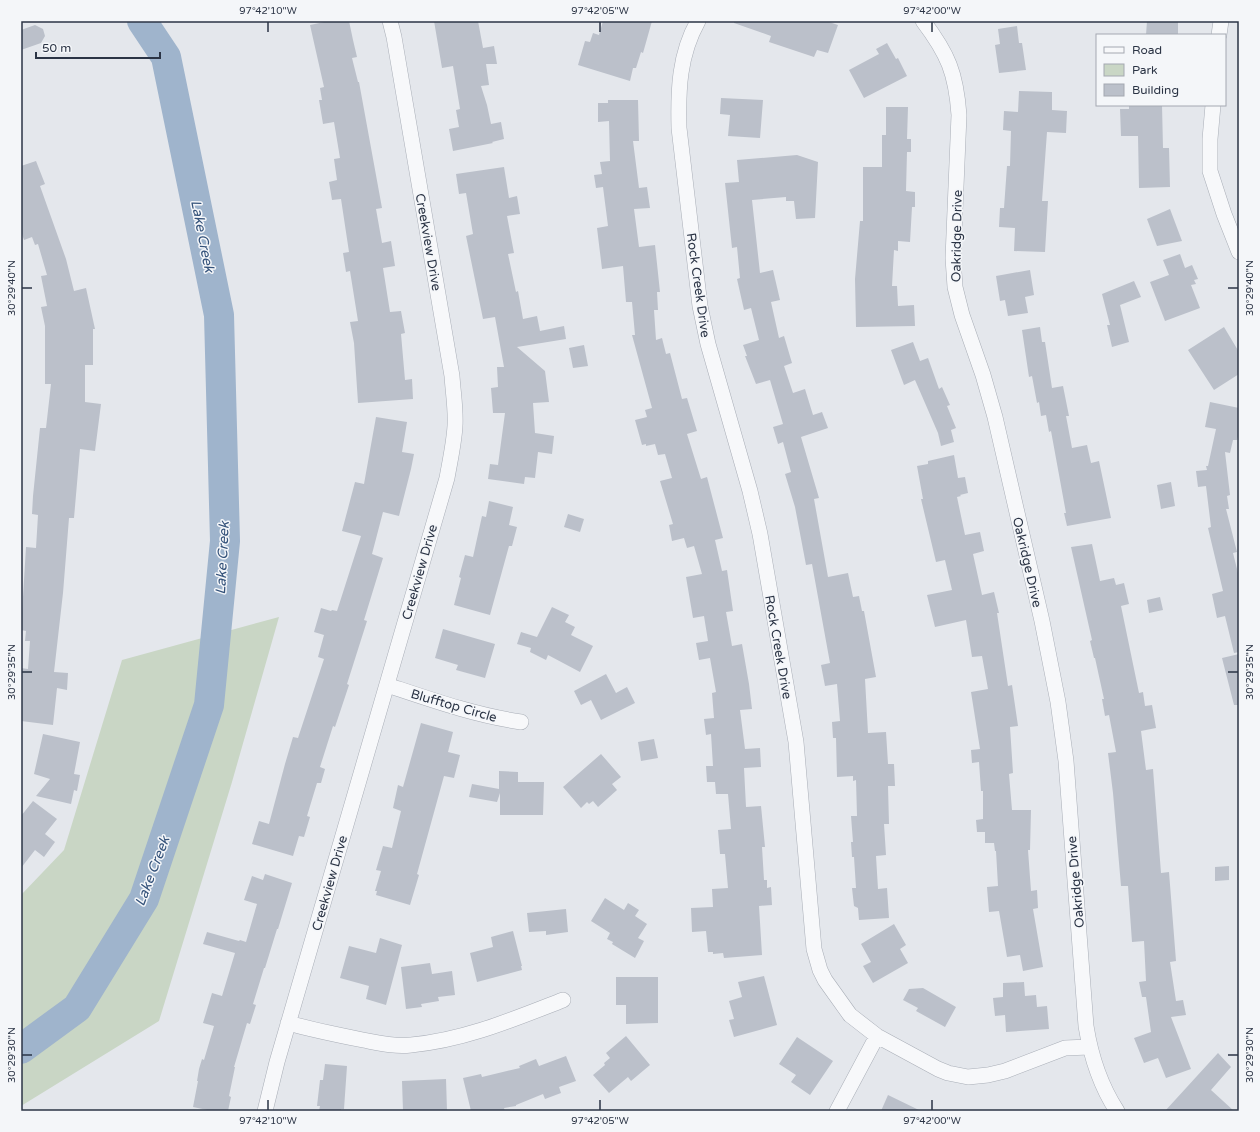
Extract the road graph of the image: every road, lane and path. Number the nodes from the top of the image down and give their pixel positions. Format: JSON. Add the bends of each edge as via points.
{"nodes":[{"id":1,"x":390,"y":21,"type":"edge"},
{"id":2,"x":698,"y":21,"type":"edge"},
{"id":3,"x":923,"y":21,"type":"edge"},
{"id":4,"x":1221,"y":21,"type":"edge"},
{"id":5,"x":1219,"y":34,"type":"edge"},
{"id":6,"x":1213,"y":106,"type":"edge"},
{"id":7,"x":1239,"y":252,"type":"edge"},
{"id":8,"x":387,"y":685,"type":"junction"},
{"id":9,"x":521,"y":722,"type":"dead end"},
{"id":10,"x":564,"y":1000,"type":"dead end"},
{"id":11,"x":288,"y":1023,"type":"junction"},
{"id":12,"x":876,"y":1036,"type":"junction"},
{"id":13,"x":1090,"y":1047,"type":"junction"},
{"id":14,"x":265,"y":1111,"type":"edge"},
{"id":15,"x":837,"y":1111,"type":"edge"},
{"id":16,"x":1117,"y":1111,"type":"edge"}],
"edges":[{"from":1,"to":8,"type":"street","name":"Creekview Drive","via":[[452,376],[455,425],[447,478]]},
{"from":2,"to":12,"type":"street","name":"Rock Creek Drive","via":[[681,69],[678,98],[679,128],[700,306],[762,542],[796,742],[814,948],[825,980],[844,1007]]},
{"from":3,"to":13,"type":"street","name":"Oakridge Drive","via":[[945,53],[958,93],[952,258],[955,287],[995,417],[1058,702],[1066,761],[1086,1026]]},
{"from":4,"to":5,"type":"street"},
{"from":6,"to":7,"type":"street","via":[[1210,171]]},
{"from":8,"to":9,"type":"street","name":"Blufftop Circle","via":[[453,708]]},
{"from":8,"to":11,"type":"street","name":"Creekview Drive"},
{"from":10,"to":11,"type":"street","via":[[475,1032],[410,1045],[389,1045]]},
{"from":11,"to":14,"type":"street","name":"Creekview Drive"},
{"from":12,"to":13,"type":"street","name":"Rock Creek Drive","via":[[938,1069],[968,1077],[988,1076],[1005,1071],[1065,1048]]},
{"from":12,"to":15,"type":"street"},
{"from":13,"to":16,"type":"street","name":"Oakridge Drive","via":[[1097,1072]]}]}
